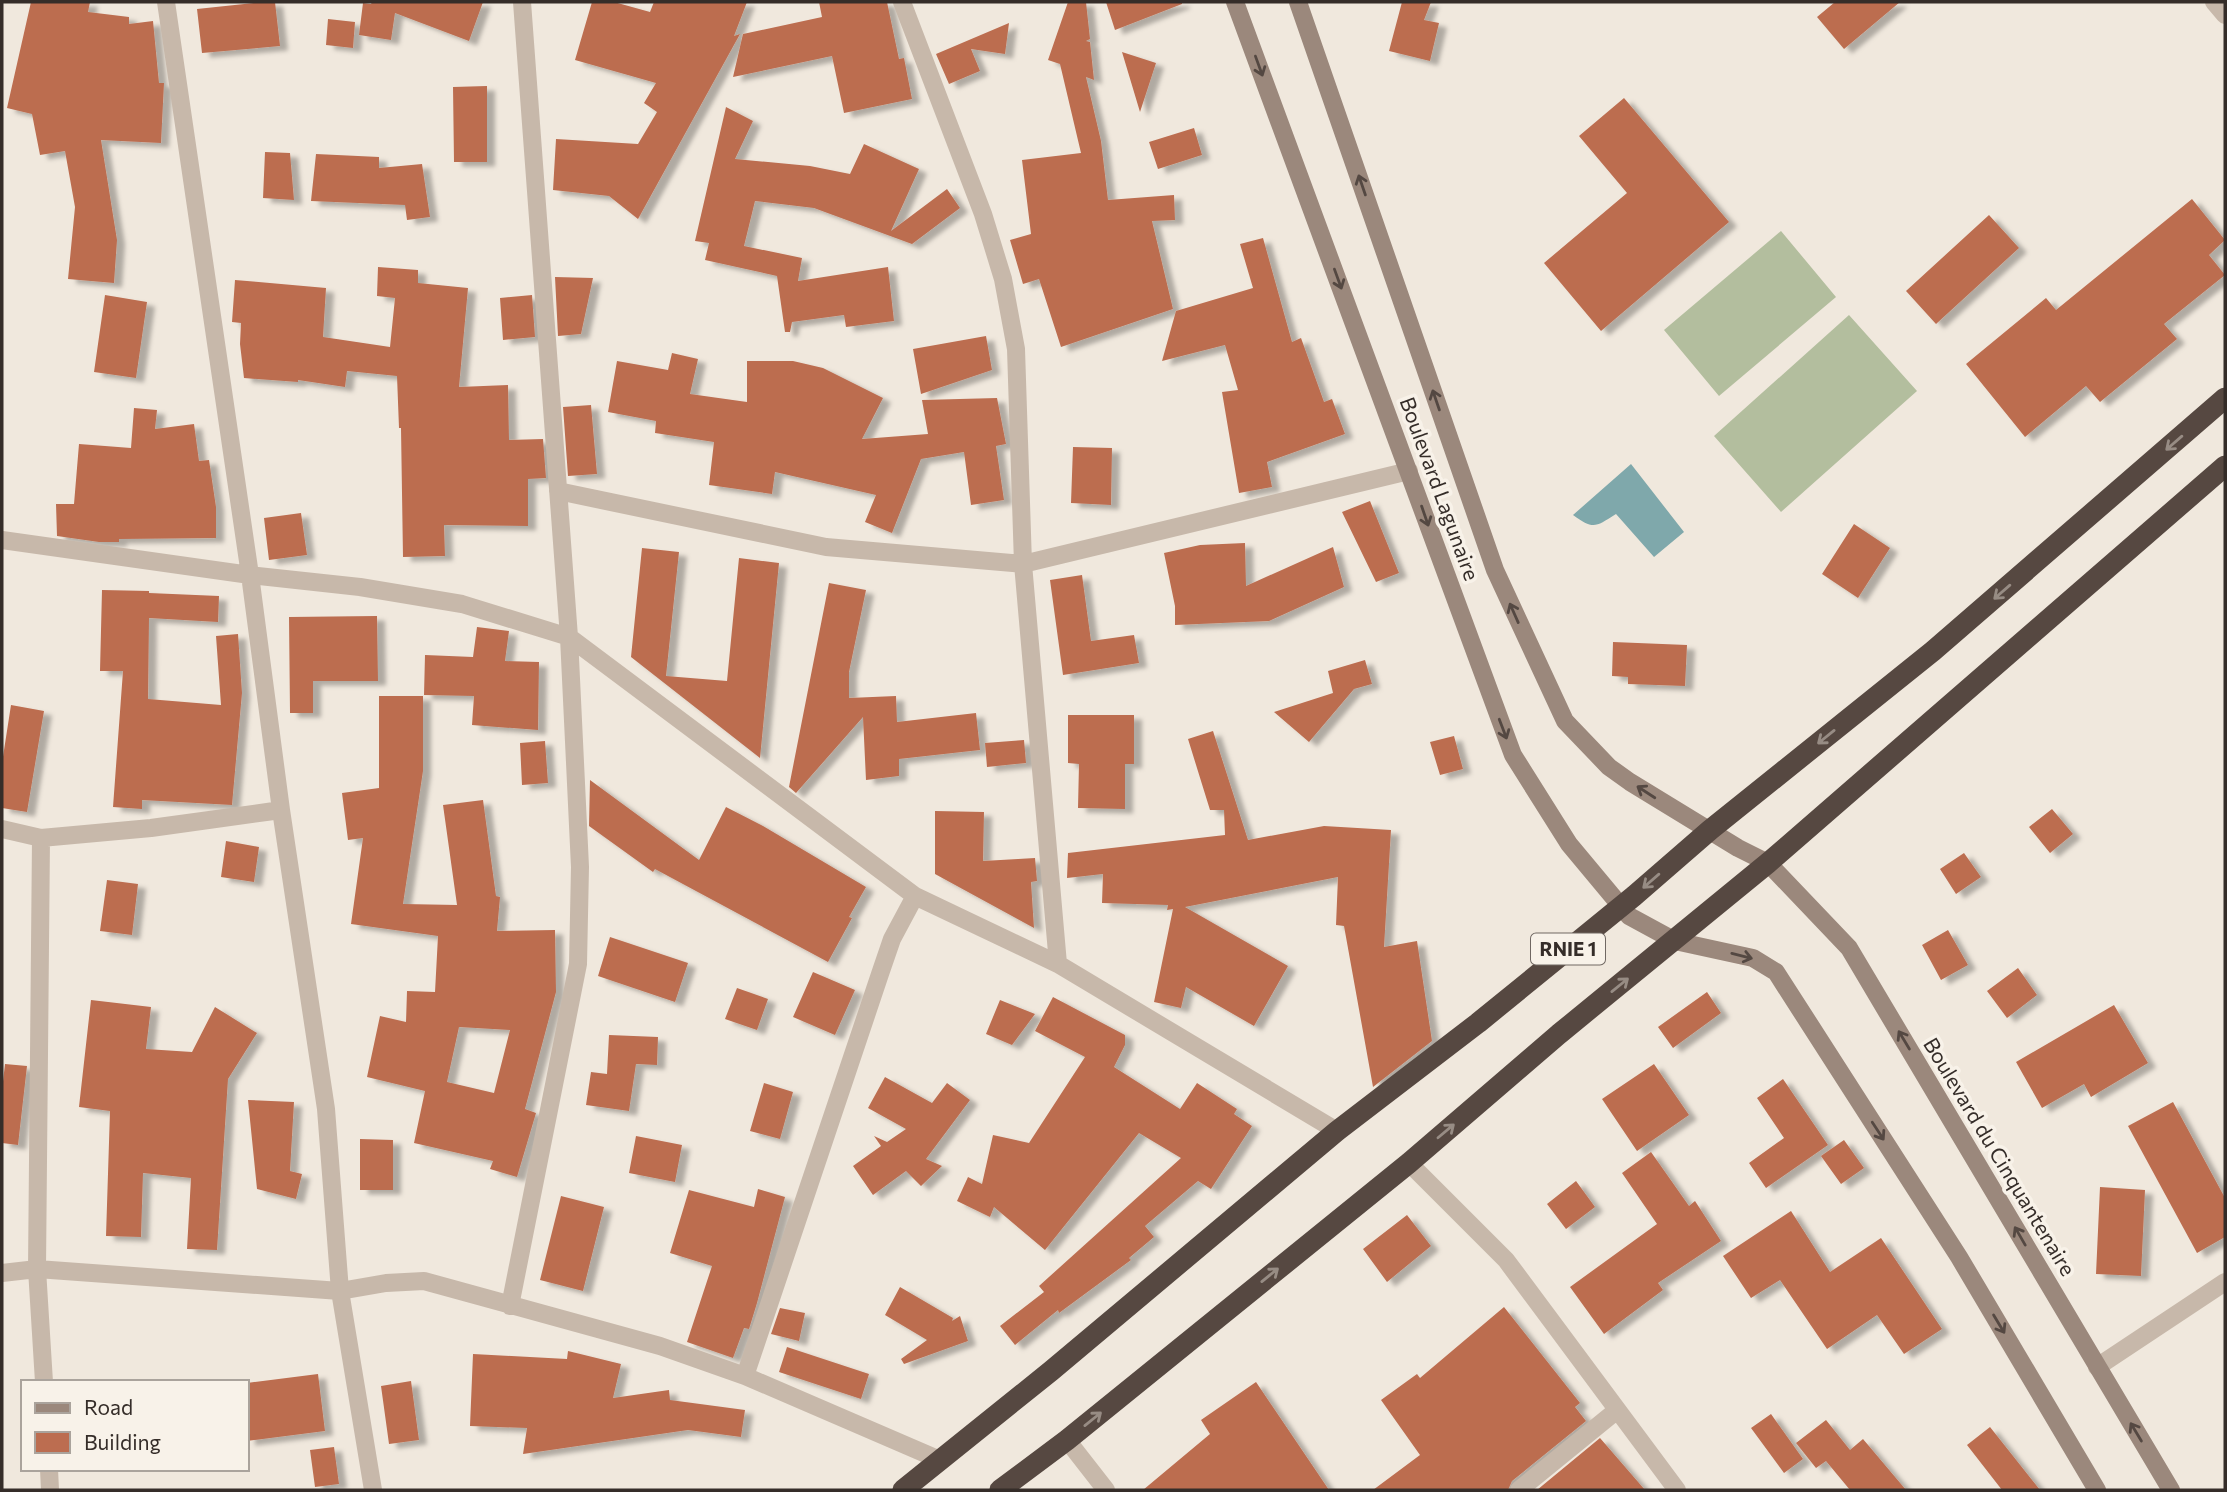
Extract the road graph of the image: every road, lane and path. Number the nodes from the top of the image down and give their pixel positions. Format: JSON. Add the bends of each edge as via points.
{"nodes":[{"id":1,"x":166,"y":2,"type":"edge"},
{"id":2,"x":522,"y":2,"type":"edge"},
{"id":3,"x":902,"y":2,"type":"edge"},
{"id":4,"x":1235,"y":2,"type":"edge"},
{"id":5,"x":1298,"y":2,"type":"edge"},
{"id":6,"x":2214,"y":2,"type":"edge"},
{"id":7,"x":2225,"y":15,"type":"edge"},
{"id":8,"x":2225,"y":398,"type":"edge"},
{"id":9,"x":2225,"y":466,"type":"edge"},
{"id":10,"x":1409,"y":471,"type":"junction"},
{"id":11,"x":558,"y":491,"type":"junction"},
{"id":12,"x":2,"y":540,"type":"edge"},
{"id":13,"x":1023,"y":564,"type":"junction"},
{"id":14,"x":250,"y":575,"type":"junction"},
{"id":15,"x":569,"y":636,"type":"junction"},
{"id":16,"x":281,"y":810,"type":"junction"},
{"id":17,"x":2,"y":829,"type":"edge"},
{"id":18,"x":1710,"y":830,"type":"junction"},
{"id":19,"x":41,"y":838,"type":"junction"},
{"id":20,"x":1768,"y":863,"type":"junction"},
{"id":21,"x":915,"y":896,"type":"junction"},
{"id":22,"x":1621,"y":907,"type":"junction"},
{"id":23,"x":1675,"y":941,"type":"junction"},
{"id":24,"x":1058,"y":964,"type":"junction"},
{"id":25,"x":1337,"y":1131,"type":"junction"},
{"id":26,"x":1409,"y":1163,"type":"junction"},
{"id":27,"x":37,"y":1269,"type":"junction"},
{"id":28,"x":2,"y":1273,"type":"edge"},
{"id":29,"x":2225,"y":1282,"type":"edge"},
{"id":30,"x":340,"y":1291,"type":"junction"},
{"id":31,"x":510,"y":1306,"type":"junction"},
{"id":32,"x":2097,"y":1367,"type":"junction"},
{"id":33,"x":745,"y":1376,"type":"junction"},
{"id":34,"x":44,"y":1380,"type":"edge"},
{"id":35,"x":1616,"y":1411,"type":"junction"},
{"id":36,"x":1067,"y":1440,"type":"junction"},
{"id":37,"x":940,"y":1460,"type":"junction"},
{"id":38,"x":49,"y":1471,"type":"edge"},
{"id":39,"x":50,"y":1490,"type":"edge"},
{"id":40,"x":373,"y":1490,"type":"edge"},
{"id":41,"x":903,"y":1490,"type":"edge"},
{"id":42,"x":1000,"y":1490,"type":"edge"},
{"id":43,"x":1106,"y":1490,"type":"edge"},
{"id":44,"x":1519,"y":1490,"type":"edge"},
{"id":45,"x":1677,"y":1490,"type":"edge"},
{"id":46,"x":2097,"y":1490,"type":"edge"},
{"id":47,"x":2171,"y":1490,"type":"edge"}],
"edges":[{"from":1,"to":14,"type":"street"},
{"from":2,"to":11,"type":"street"},
{"from":3,"to":13,"type":"street","via":[[984,214],[1003,279],[1016,349]]},
{"from":4,"to":10,"type":"main road","name":"Boulevard Lagunaire","one_way":true},
{"from":18,"to":5,"type":"main road","name":"Boulevard Lagunaire","one_way":true,"via":[[1609,767],[1565,721],[1495,570]]},
{"from":6,"to":7,"type":"street"},
{"from":8,"to":18,"type":"highway","number":"RNIE 1","one_way":true,"via":[[1933,651]]},
{"from":9,"to":20,"type":"highway","number":"RNIE 1"},
{"from":10,"to":13,"type":"street"},
{"from":10,"to":22,"type":"main road","name":"Boulevard Lagunaire","one_way":true,"via":[[1513,755],[1569,844]]},
{"from":11,"to":13,"type":"street","via":[[826,547]]},
{"from":11,"to":15,"type":"street"},
{"from":12,"to":14,"type":"street"},
{"from":13,"to":24,"type":"street"},
{"from":14,"to":15,"type":"street","via":[[461,604]]},
{"from":14,"to":16,"type":"street"},
{"from":15,"to":21,"type":"street"},
{"from":15,"to":31,"type":"street","via":[[580,866],[578,964]]},
{"from":16,"to":19,"type":"street"},
{"from":16,"to":30,"type":"street","via":[[326,1109]]},
{"from":17,"to":19,"type":"street"},
{"from":18,"to":20,"type":"main road","name":"Boulevard Lagunaire"},
{"from":18,"to":22,"type":"highway","number":"RNIE 1","one_way":true},
{"from":19,"to":27,"type":"street"},
{"from":20,"to":23,"type":"highway","number":"RNIE 1"},
{"from":32,"to":20,"type":"main road","name":"Boulevard du Cinquantenaire","one_way":true,"via":[[1849,948]]},
{"from":21,"to":24,"type":"street"},
{"from":21,"to":33,"type":"street","via":[[892,939]]},
{"from":22,"to":23,"type":"main road","name":"Boulevard Lagunaire","via":[[1643,926]]},
{"from":22,"to":25,"type":"highway","number":"RNIE 1"},
{"from":26,"to":23,"type":"highway","number":"RNIE 1","one_way":true},
{"from":23,"to":46,"type":"main road","one_way":true,"via":[[1753,958],[1776,972],[1959,1257]]},
{"from":24,"to":25,"type":"street"},
{"from":25,"to":37,"type":"highway","number":"RNIE 1"},
{"from":26,"to":35,"type":"street","via":[[1506,1260]]},
{"from":36,"to":26,"type":"highway","number":"RNIE 1","one_way":true},
{"from":27,"to":28,"type":"street"},
{"from":27,"to":30,"type":"street"},
{"from":27,"to":34,"type":"street"},
{"from":29,"to":32,"type":"street"},
{"from":30,"to":31,"type":"street","via":[[424,1281]]},
{"from":30,"to":40,"type":"street"},
{"from":31,"to":33,"type":"street","via":[[660,1346]]},
{"from":47,"to":32,"type":"main road","name":"Boulevard du Cinquantenaire","one_way":true},
{"from":33,"to":37,"type":"street"},
{"from":35,"to":44,"type":"street"},
{"from":35,"to":45,"type":"street"},
{"from":36,"to":42,"type":"highway","number":"RNIE 1"},
{"from":36,"to":43,"type":"street"},
{"from":37,"to":41,"type":"highway","number":"RNIE 1"},
{"from":38,"to":39,"type":"street"}]}
